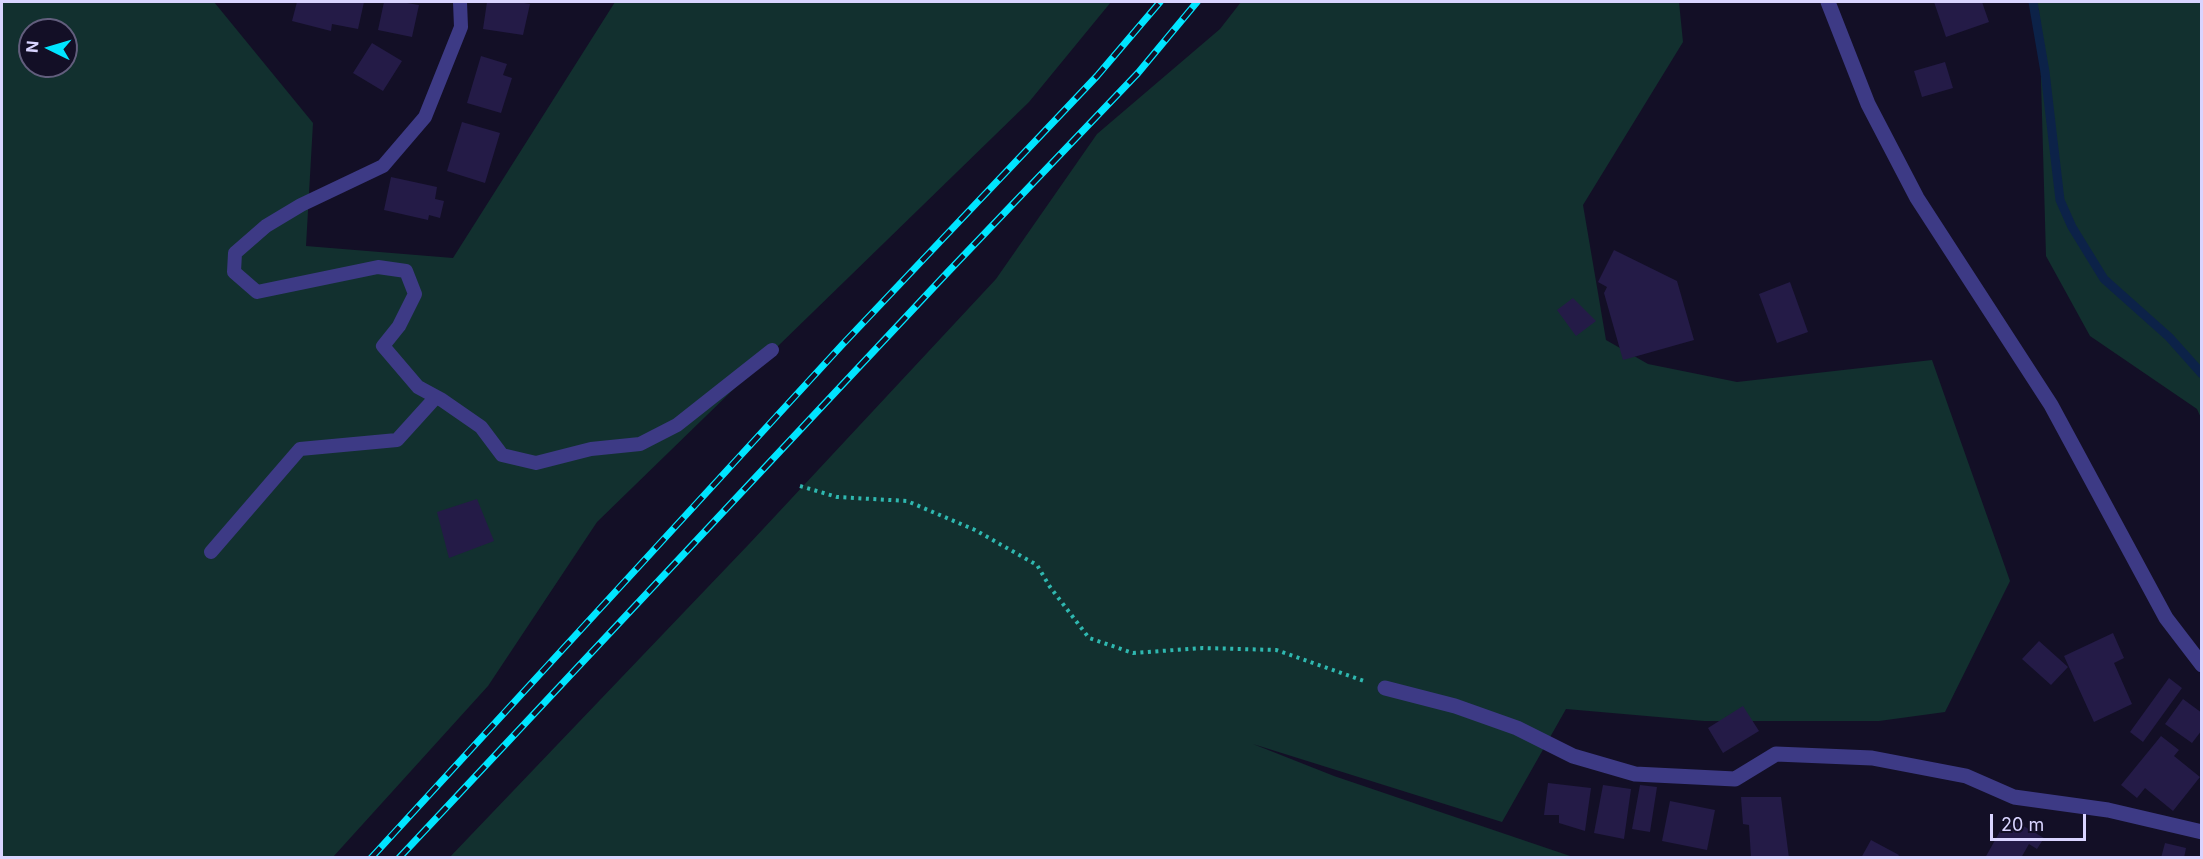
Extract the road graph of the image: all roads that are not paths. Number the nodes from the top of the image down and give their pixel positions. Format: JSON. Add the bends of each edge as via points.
{"nodes":[{"id":1,"x":460,"y":2,"type":"edge"},
{"id":2,"x":1828,"y":2,"type":"edge"},
{"id":3,"x":772,"y":350,"type":"dead end"},
{"id":4,"x":436,"y":397,"type":"junction"},
{"id":5,"x":211,"y":552,"type":"dead end"},
{"id":6,"x":2202,"y":665,"type":"edge"},
{"id":7,"x":1385,"y":688,"type":"road end"},
{"id":8,"x":2202,"y":832,"type":"edge"}],
"edges":[{"from":1,"to":4,"type":"lane","via":[[461,27],[425,117],[383,166],[301,205],[266,226],[235,253],[234,272],[257,292],[378,267],[406,271],[415,294],[399,326],[383,346],[418,387]]},
{"from":2,"to":6,"type":"street","via":[[1868,104],[1917,198],[2051,405],[2166,618]]},
{"from":3,"to":4,"type":"lane","via":[[677,425],[640,444],[591,449],[536,463],[502,455],[481,427]]},
{"from":4,"to":5,"type":"lane","via":[[397,440],[300,449]]},
{"from":7,"to":8,"type":"street","via":[[1455,706],[1517,728],[1573,756],[1635,774],[1735,779],[1776,754],[1872,758],[1966,776],[2014,797],[2108,810]]}]}
